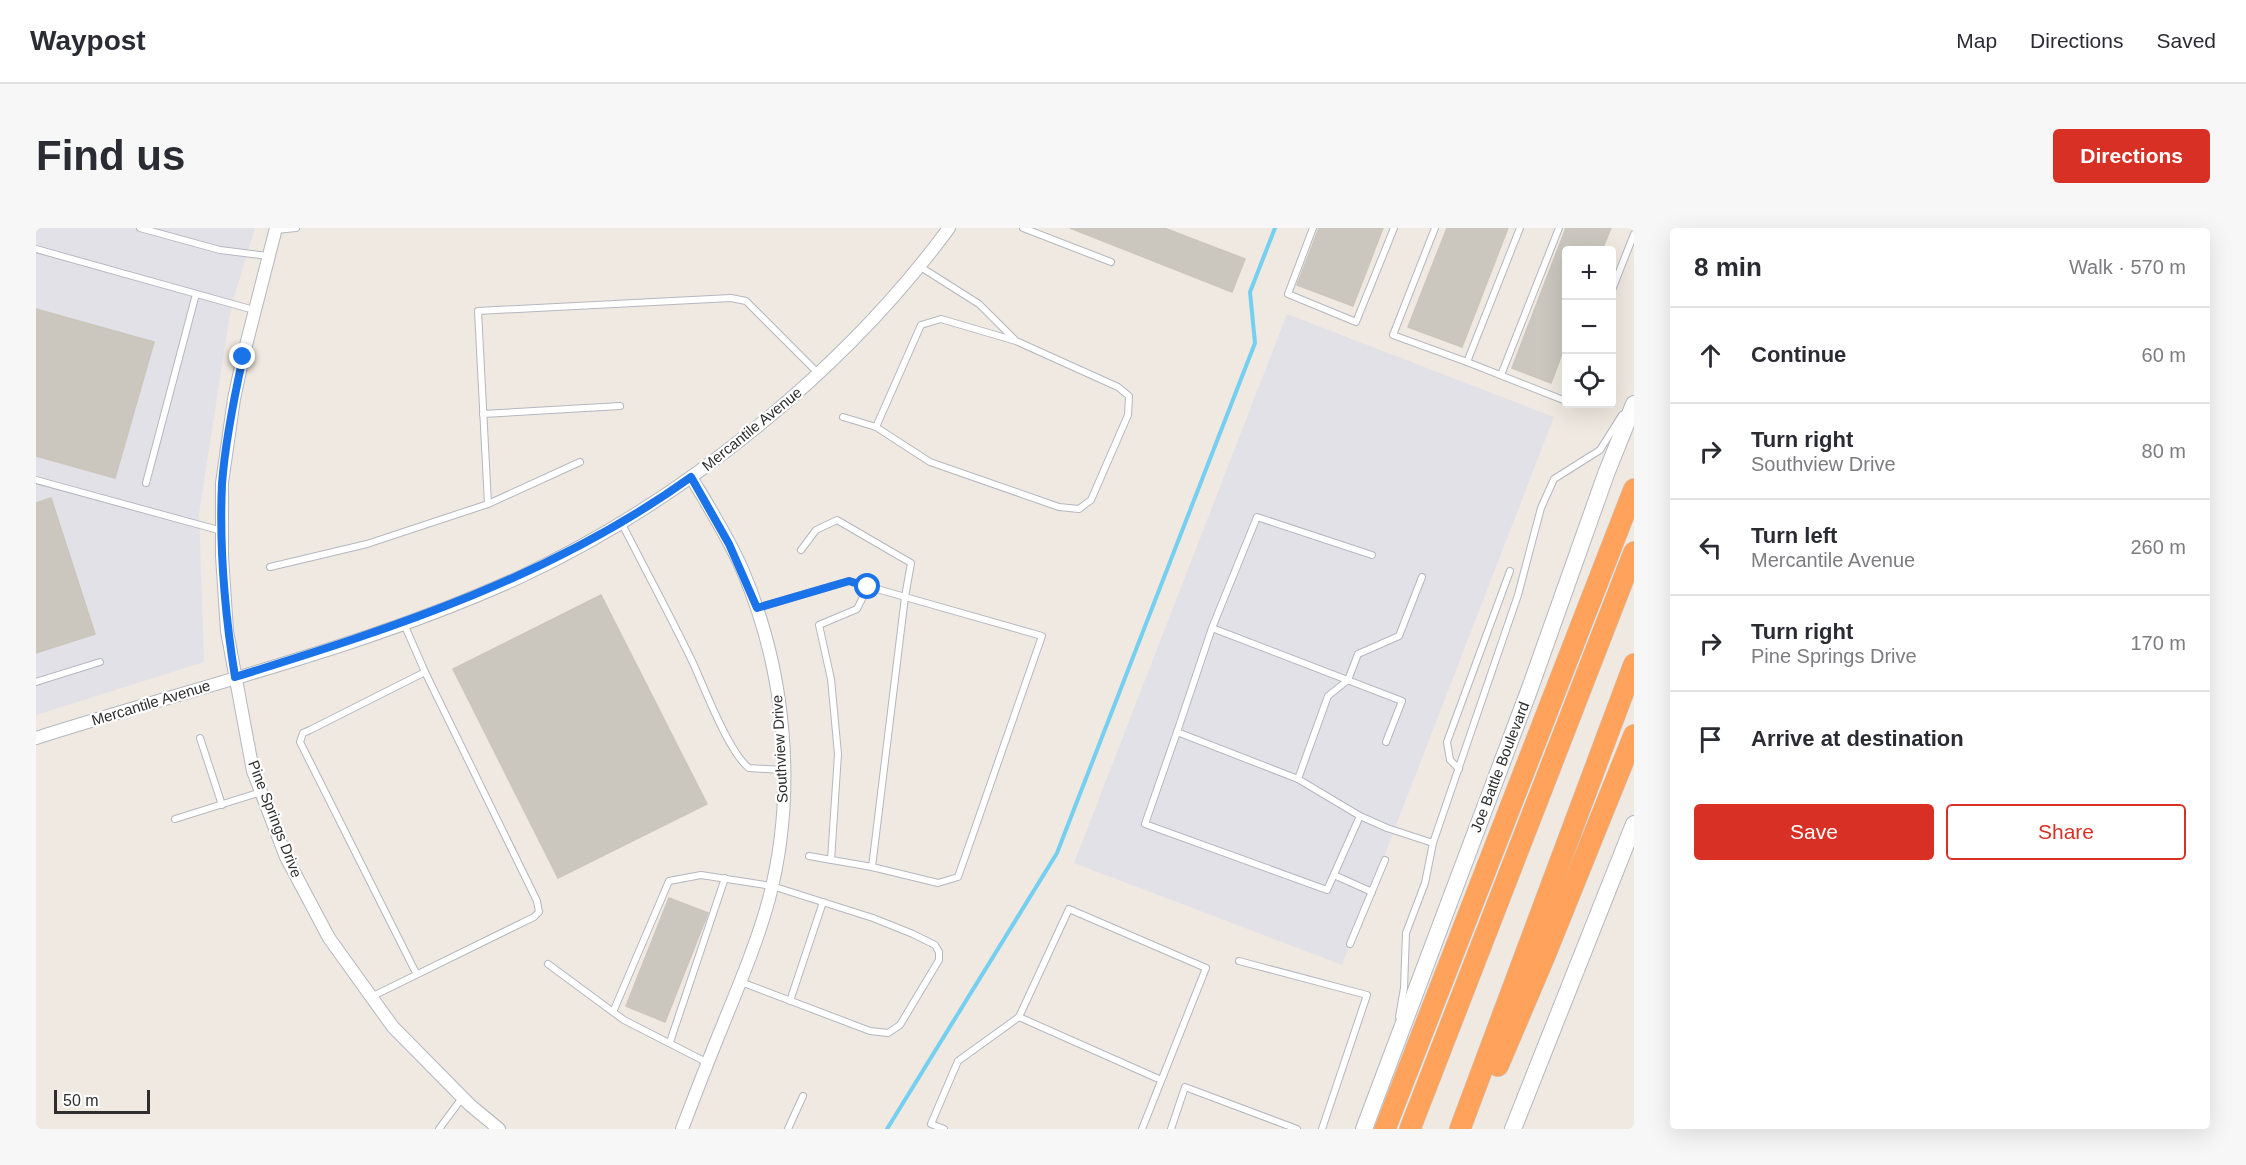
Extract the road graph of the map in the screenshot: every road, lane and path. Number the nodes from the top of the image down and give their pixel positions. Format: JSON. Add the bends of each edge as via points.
{"nodes":[{"id":1,"x":140,"y":228,"type":"edge"},
{"id":2,"x":296,"y":228,"type":"edge"},
{"id":3,"x":949,"y":228,"type":"edge"},
{"id":4,"x":1023,"y":228,"type":"edge"},
{"id":5,"x":1313,"y":228,"type":"edge"},
{"id":6,"x":1394,"y":228,"type":"edge"},
{"id":7,"x":1435,"y":228,"type":"edge"},
{"id":8,"x":1520,"y":228,"type":"edge"},
{"id":9,"x":1558,"y":228,"type":"edge"},
{"id":10,"x":276,"y":229,"type":"edge"},
{"id":11,"x":1634,"y":234,"type":"edge"},
{"id":12,"x":36,"y":249,"type":"edge"},
{"id":13,"x":268,"y":256,"type":"junction"},
{"id":14,"x":1111,"y":262,"type":"dead end"},
{"id":15,"x":920,"y":266,"type":"junction"},
{"id":16,"x":1616,"y":278,"type":"edge"},
{"id":17,"x":196,"y":294,"type":"junction"},
{"id":18,"x":254,"y":310,"type":"junction"},
{"id":19,"x":1016,"y":341,"type":"junction"},
{"id":20,"x":1467,"y":362,"type":"junction"},
{"id":21,"x":818,"y":373,"type":"junction"},
{"id":22,"x":1501,"y":375,"type":"junction"},
{"id":23,"x":1634,"y":397,"type":"edge"},
{"id":24,"x":1562,"y":399,"type":"edge"},
{"id":25,"x":1634,"y":404,"type":"edge"},
{"id":26,"x":620,"y":406,"type":"dead end"},
{"id":27,"x":483,"y":414,"type":"junction"},
{"id":28,"x":843,"y":417,"type":"dead end"},
{"id":29,"x":876,"y":427,"type":"junction"},
{"id":30,"x":580,"y":462,"type":"dead end"},
{"id":31,"x":691,"y":477,"type":"junction"},
{"id":32,"x":36,"y":480,"type":"edge"},
{"id":33,"x":146,"y":483,"type":"dead end"},
{"id":34,"x":1634,"y":489,"type":"edge"},
{"id":35,"x":488,"y":504,"type":"junction"},
{"id":36,"x":621,"y":522,"type":"junction"},
{"id":37,"x":222,"y":531,"type":"junction"},
{"id":38,"x":801,"y":550,"type":"dead end"},
{"id":39,"x":1634,"y":552,"type":"edge"},
{"id":40,"x":1372,"y":555,"type":"dead end"},
{"id":41,"x":270,"y":567,"type":"dead end"},
{"id":42,"x":1510,"y":571,"type":"dead end"},
{"id":43,"x":1422,"y":577,"type":"dead end"},
{"id":44,"x":868,"y":587,"type":"junction"},
{"id":45,"x":905,"y":597,"type":"junction"},
{"id":46,"x":757,"y":608,"type":"junction"},
{"id":47,"x":404,"y":623,"type":"junction"},
{"id":48,"x":1212,"y":628,"type":"junction"},
{"id":49,"x":100,"y":662,"type":"dead end"},
{"id":50,"x":1634,"y":664,"type":"edge"},
{"id":51,"x":426,"y":672,"type":"junction"},
{"id":52,"x":235,"y":677,"type":"junction"},
{"id":53,"x":1348,"y":680,"type":"junction"},
{"id":54,"x":36,"y":682,"type":"edge"},
{"id":55,"x":1177,"y":732,"type":"junction"},
{"id":56,"x":1634,"y":735,"type":"edge"},
{"id":57,"x":36,"y":738,"type":"edge"},
{"id":58,"x":200,"y":738,"type":"dead end"},
{"id":59,"x":1386,"y":742,"type":"dead end"},
{"id":60,"x":1458,"y":769,"type":"junction"},
{"id":61,"x":783,"y":770,"type":"junction"},
{"id":62,"x":1298,"y":779,"type":"junction"},
{"id":63,"x":261,"y":792,"type":"junction"},
{"id":64,"x":222,"y":805,"type":"junction"},
{"id":65,"x":1360,"y":816,"type":"junction"},
{"id":66,"x":175,"y":819,"type":"dead end"},
{"id":67,"x":1634,"y":824,"type":"edge"},
{"id":68,"x":1433,"y":843,"type":"junction"},
{"id":69,"x":809,"y":856,"type":"dead end"},
{"id":70,"x":831,"y":860,"type":"junction"},
{"id":71,"x":1385,"y":861,"type":"dead end"},
{"id":72,"x":872,"y":867,"type":"junction"},
{"id":73,"x":1334,"y":875,"type":"junction"},
{"id":74,"x":725,"y":878,"type":"junction"},
{"id":75,"x":772,"y":886,"type":"junction"},
{"id":76,"x":1372,"y":892,"type":"junction"},
{"id":77,"x":823,"y":902,"type":"junction"},
{"id":78,"x":1350,"y":944,"type":"dead end"},
{"id":79,"x":1239,"y":961,"type":"dead end"},
{"id":80,"x":548,"y":964,"type":"dead end"},
{"id":81,"x":416,"y":973,"type":"junction"},
{"id":82,"x":741,"y":982,"type":"junction"},
{"id":83,"x":371,"y":997,"type":"junction"},
{"id":84,"x":790,"y":1001,"type":"junction"},
{"id":85,"x":613,"y":1012,"type":"junction"},
{"id":86,"x":1019,"y":1017,"type":"junction"},
{"id":87,"x":670,"y":1042,"type":"junction"},
{"id":88,"x":1392,"y":1055,"type":"junction"},
{"id":89,"x":708,"y":1063,"type":"junction"},
{"id":90,"x":1161,"y":1080,"type":"junction"},
{"id":91,"x":803,"y":1096,"type":"dead end"},
{"id":92,"x":463,"y":1097,"type":"junction"},
{"id":93,"x":1292,"y":1128,"type":"edge"},
{"id":94,"x":440,"y":1129,"type":"edge"},
{"id":95,"x":499,"y":1129,"type":"edge"},
{"id":96,"x":682,"y":1129,"type":"edge"},
{"id":97,"x":788,"y":1129,"type":"edge"},
{"id":98,"x":944,"y":1129,"type":"edge"},
{"id":99,"x":1142,"y":1129,"type":"edge"},
{"id":100,"x":1171,"y":1129,"type":"edge"},
{"id":101,"x":1322,"y":1129,"type":"edge"},
{"id":102,"x":1364,"y":1129,"type":"edge"},
{"id":103,"x":1385,"y":1129,"type":"edge"},
{"id":104,"x":1410,"y":1129,"type":"edge"},
{"id":105,"x":1460,"y":1129,"type":"edge"},
{"id":106,"x":1469,"y":1129,"type":"edge"},
{"id":107,"x":1513,"y":1129,"type":"edge"}],
"edges":[{"from":1,"to":13,"type":"lane","via":[[220,250]]},
{"from":2,"to":10,"type":"lane"},
{"from":3,"to":15,"type":"street","name":"Mercantile Avenue"},
{"from":4,"to":14,"type":"lane"},
{"from":5,"to":6,"type":"lane","via":[[1288,294],[1356,322]]},
{"from":7,"to":20,"type":"lane","via":[[1393,335]]},
{"from":8,"to":20,"type":"lane"},
{"from":9,"to":22,"type":"lane"},
{"from":10,"to":13,"type":"street","name":"Pine Springs Drive"},
{"from":11,"to":16,"type":"lane"},
{"from":12,"to":17,"type":"lane"},
{"from":13,"to":18,"type":"street","name":"Pine Springs Drive"},
{"from":15,"to":19,"type":"lane","via":[[979,304]]},
{"from":15,"to":21,"type":"street","name":"Mercantile Avenue"},
{"from":17,"to":18,"type":"lane"},
{"from":17,"to":33,"type":"lane"},
{"from":18,"to":37,"type":"street","name":"Pine Springs Drive","via":[[234,399],[222,483]]},
{"from":19,"to":29,"type":"lane","via":[[941,319],[921,325]]},
{"from":19,"to":29,"type":"lane","via":[[1130,396],[1128,415],[1091,500],[1079,509],[1059,507],[930,462]]},
{"from":20,"to":22,"type":"lane"},
{"from":21,"to":27,"type":"lane","via":[[746,300],[731,297],[478,311]]},
{"from":21,"to":31,"type":"street","name":"Mercantile Avenue"},
{"from":22,"to":24,"type":"lane"},
{"from":23,"to":60,"type":"lane","via":[[1600,450],[1554,479],[1541,507],[1518,595]]},
{"from":25,"to":88,"type":"main road","name":"Joe Battle Boulevard"},
{"from":26,"to":27,"type":"lane"},
{"from":27,"to":35,"type":"lane"},
{"from":28,"to":29,"type":"lane"},
{"from":30,"to":35,"type":"lane"},
{"from":31,"to":36,"type":"street","name":"Mercantile Avenue"},
{"from":31,"to":46,"type":"street","name":"Southview Drive","via":[[729,544]]},
{"from":32,"to":37,"type":"lane"},
{"from":34,"to":103,"type":"highway"},
{"from":35,"to":41,"type":"lane","via":[[367,544]]},
{"from":36,"to":47,"type":"street","name":"Mercantile Avenue","via":[[520,576]]},
{"from":36,"to":61,"type":"lane","via":[[741,759],[749,768]]},
{"from":37,"to":52,"type":"street","name":"Pine Springs Drive","via":[[227,631]]},
{"from":38,"to":45,"type":"lane","via":[[816,530],[837,520],[911,563]]},
{"from":39,"to":104,"type":"highway"},
{"from":40,"to":48,"type":"lane","via":[[1257,517]]},
{"from":42,"to":60,"type":"lane","via":[[1447,742],[1450,760]]},
{"from":43,"to":53,"type":"lane","via":[[1399,636],[1358,654]]},
{"from":44,"to":45,"type":"lane"},
{"from":44,"to":46,"type":"lane","via":[[849,581]]},
{"from":44,"to":70,"type":"lane","via":[[857,609],[819,625],[831,680],[837,754]]},
{"from":45,"to":72,"type":"lane"},
{"from":45,"to":72,"type":"lane","via":[[1042,636],[958,877],[938,883]]},
{"from":46,"to":61,"type":"street","name":"Southview Drive","via":[[775,681]]},
{"from":47,"to":51,"type":"lane"},
{"from":47,"to":52,"type":"street","name":"Mercantile Avenue"},
{"from":48,"to":53,"type":"lane"},
{"from":48,"to":55,"type":"lane"},
{"from":49,"to":54,"type":"lane"},
{"from":50,"to":105,"type":"highway"},
{"from":51,"to":81,"type":"lane","via":[[537,900],[539,912]]},
{"from":51,"to":81,"type":"lane","via":[[310,730],[300,742]]},
{"from":52,"to":57,"type":"street","name":"Mercantile Avenue"},
{"from":52,"to":63,"type":"street","name":"Pine Springs Drive","via":[[253,771]]},
{"from":53,"to":59,"type":"lane","via":[[1402,701]]},
{"from":53,"to":62,"type":"lane","via":[[1328,696]]},
{"from":55,"to":62,"type":"lane"},
{"from":55,"to":73,"type":"lane","via":[[1145,824],[1327,890]]},
{"from":56,"to":106,"type":"highway","via":[[1544,958]]},
{"from":58,"to":64,"type":"lane"},
{"from":60,"to":68,"type":"lane"},
{"from":61,"to":75,"type":"street","name":"Southview Drive","via":[[782,818]]},
{"from":62,"to":65,"type":"lane"},
{"from":63,"to":64,"type":"lane"},
{"from":63,"to":83,"type":"street","name":"Pine Springs Drive","via":[[286,856],[329,938]]},
{"from":64,"to":66,"type":"lane"},
{"from":65,"to":68,"type":"lane"},
{"from":65,"to":73,"type":"lane"},
{"from":67,"to":107,"type":"main road"},
{"from":68,"to":88,"type":"lane","via":[[1425,883],[1406,933],[1404,988]]},
{"from":69,"to":70,"type":"lane"},
{"from":70,"to":72,"type":"lane"},
{"from":71,"to":76,"type":"lane"},
{"from":73,"to":76,"type":"lane"},
{"from":74,"to":75,"type":"lane"},
{"from":74,"to":85,"type":"lane","via":[[701,875],[669,881]]},
{"from":74,"to":87,"type":"lane"},
{"from":75,"to":77,"type":"lane"},
{"from":75,"to":82,"type":"street","name":"Southview Drive"},
{"from":76,"to":78,"type":"lane"},
{"from":77,"to":84,"type":"lane"},
{"from":77,"to":84,"type":"lane","via":[[913,934],[935,945],[939,960],[900,1024],[883,1034]]},
{"from":79,"to":101,"type":"lane","via":[[1367,995]]},
{"from":80,"to":85,"type":"lane"},
{"from":81,"to":83,"type":"lane"},
{"from":82,"to":84,"type":"lane"},
{"from":82,"to":89,"type":"street","name":"Southview Drive"},
{"from":83,"to":92,"type":"street","name":"Pine Springs Drive","via":[[393,1027]]},
{"from":85,"to":87,"type":"lane"},
{"from":86,"to":90,"type":"lane"},
{"from":86,"to":90,"type":"lane","via":[[1068,909],[1206,968]]},
{"from":86,"to":98,"type":"lane","via":[[958,1061],[931,1124]]},
{"from":87,"to":89,"type":"lane"},
{"from":88,"to":102,"type":"main road","name":"Joe Battle Boulevard"},
{"from":89,"to":96,"type":"street","name":"Southview Drive"},
{"from":90,"to":99,"type":"lane"},
{"from":91,"to":97,"type":"lane"},
{"from":92,"to":94,"type":"lane"},
{"from":92,"to":95,"type":"street","name":"Pine Springs Drive"},
{"from":93,"to":100,"type":"lane","via":[[1185,1087]]}]}
